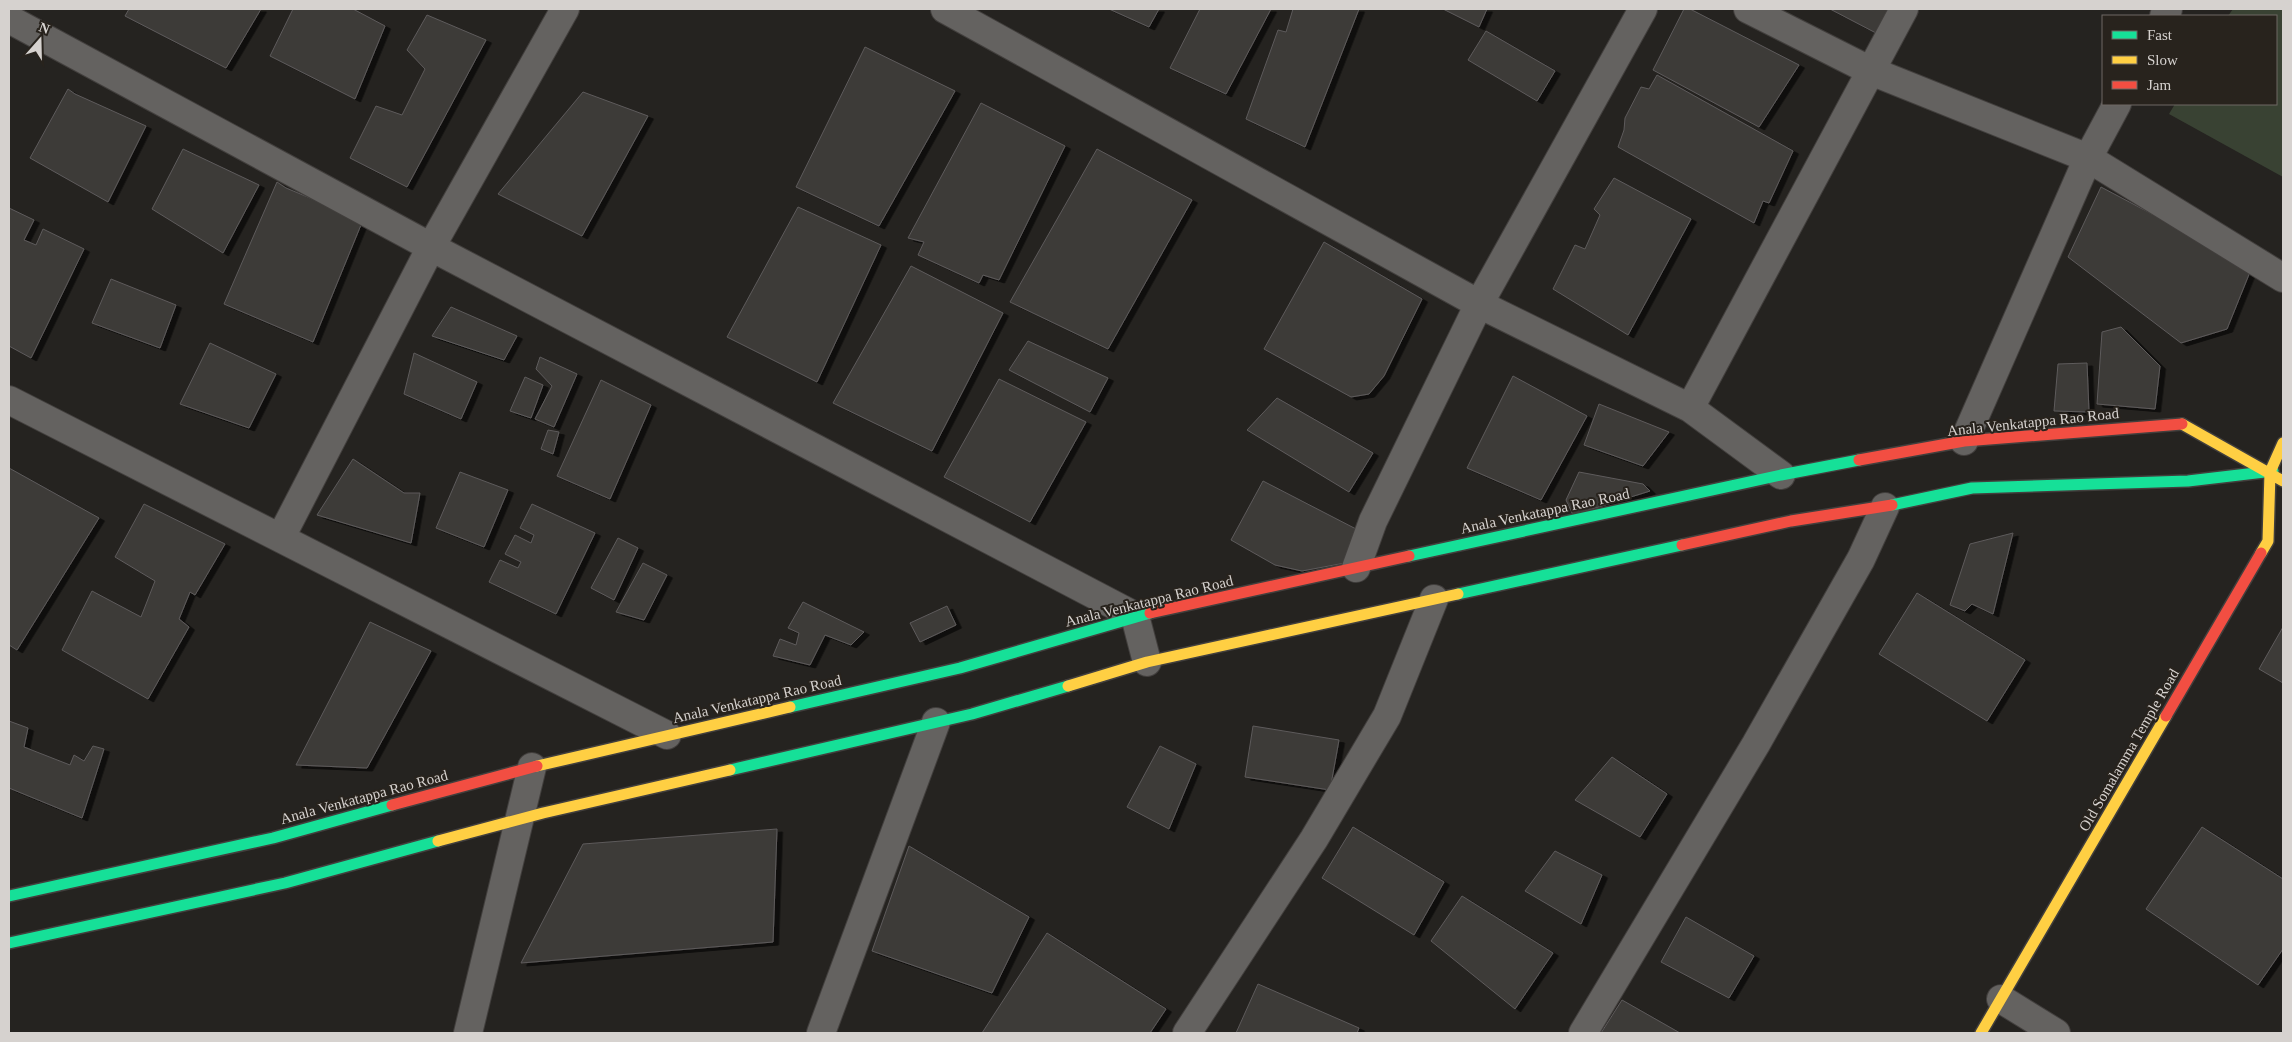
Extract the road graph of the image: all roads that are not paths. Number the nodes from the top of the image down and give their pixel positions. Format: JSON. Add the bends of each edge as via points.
{"nodes":[{"id":1,"x":565,"y":9,"type":"edge"},
{"id":2,"x":945,"y":9,"type":"edge"},
{"id":3,"x":1643,"y":9,"type":"edge"},
{"id":4,"x":1748,"y":9,"type":"edge"},
{"id":5,"x":1904,"y":9,"type":"edge"},
{"id":6,"x":9,"y":19,"type":"edge"},
{"id":7,"x":1872,"y":71,"type":"junction"},
{"id":8,"x":2116,"y":105,"type":"edge"},
{"id":9,"x":2088,"y":158,"type":"junction"},
{"id":10,"x":431,"y":247,"type":"junction"},
{"id":11,"x":2283,"y":278,"type":"edge"},
{"id":12,"x":1479,"y":304,"type":"junction"},
{"id":13,"x":9,"y":400,"type":"edge"},
{"id":14,"x":1690,"y":408,"type":"junction"},
{"id":15,"x":1964,"y":442,"type":"junction"},
{"id":16,"x":2283,"y":443,"type":"edge"},
{"id":17,"x":2283,"y":467,"type":"edge"},
{"id":18,"x":2270,"y":472,"type":"junction"},
{"id":19,"x":1782,"y":474,"type":"junction"},
{"id":20,"x":2283,"y":481,"type":"edge"},
{"id":21,"x":2283,"y":498,"type":"edge"},
{"id":22,"x":1885,"y":507,"type":"junction"},
{"id":23,"x":281,"y":537,"type":"junction"},
{"id":24,"x":1356,"y":568,"type":"junction"},
{"id":25,"x":1434,"y":599,"type":"junction"},
{"id":26,"x":1135,"y":616,"type":"junction"},
{"id":27,"x":1147,"y":662,"type":"junction"},
{"id":28,"x":936,"y":722,"type":"junction"},
{"id":29,"x":667,"y":735,"type":"junction"},
{"id":30,"x":532,"y":767,"type":"junction"},
{"id":31,"x":520,"y":819,"type":"junction"},
{"id":32,"x":9,"y":896,"type":"edge"},
{"id":33,"x":9,"y":943,"type":"edge"},
{"id":34,"x":2001,"y":999,"type":"junction"},
{"id":35,"x":468,"y":1033,"type":"edge"},
{"id":36,"x":821,"y":1033,"type":"edge"},
{"id":37,"x":1187,"y":1033,"type":"edge"},
{"id":38,"x":1583,"y":1033,"type":"edge"},
{"id":39,"x":1981,"y":1033,"type":"edge"},
{"id":40,"x":2056,"y":1033,"type":"edge"}],
"edges":[{"from":1,"to":10,"type":"street"},
{"from":2,"to":12,"type":"street"},
{"from":3,"to":12,"type":"street"},
{"from":4,"to":7,"type":"street"},
{"from":5,"to":7,"type":"street"},
{"from":6,"to":10,"type":"street"},
{"from":7,"to":9,"type":"street"},
{"from":7,"to":14,"type":"street"},
{"from":8,"to":9,"type":"street"},
{"from":9,"to":11,"type":"street"},
{"from":9,"to":15,"type":"street"},
{"from":10,"to":23,"type":"street"},
{"from":10,"to":26,"type":"street"},
{"from":12,"to":14,"type":"street"},
{"from":12,"to":24,"type":"street","via":[[1373,521]]},
{"from":13,"to":23,"type":"street"},
{"from":14,"to":19,"type":"street"},
{"from":15,"to":18,"type":"main road","name":"Anala Venkatappa Rao Road","via":[[2180,423]]},
{"from":15,"to":19,"type":"main road","name":"Anala Venkatappa Rao Road"},
{"from":16,"to":18,"type":"main road"},
{"from":17,"to":18,"type":"main road"},
{"from":18,"to":20,"type":"main road","name":"Anala Venkatappa Rao Road"},
{"from":18,"to":21,"type":"main road"},
{"from":18,"to":22,"type":"main road","via":[[2188,482],[1972,488]]},
{"from":18,"to":34,"type":"main road","name":"Old Somalamma Temple Road","via":[[2268,541]]},
{"from":19,"to":24,"type":"main road","name":"Anala Venkatappa Rao Road"},
{"from":22,"to":25,"type":"main road","via":[[1791,521]]},
{"from":22,"to":38,"type":"street","via":[[1861,559],[1756,744]]},
{"from":23,"to":29,"type":"street"},
{"from":24,"to":26,"type":"main road","name":"Anala Venkatappa Rao Road"},
{"from":25,"to":27,"type":"main road"},
{"from":25,"to":37,"type":"street","via":[[1387,716],[1314,839]]},
{"from":26,"to":27,"type":"street"},
{"from":26,"to":29,"type":"main road","name":"Anala Venkatappa Rao Road","via":[[960,668]]},
{"from":27,"to":28,"type":"main road"},
{"from":28,"to":31,"type":"main road"},
{"from":28,"to":36,"type":"street"},
{"from":29,"to":30,"type":"main road","name":"Anala Venkatappa Rao Road"},
{"from":30,"to":31,"type":"street"},
{"from":30,"to":32,"type":"main road","name":"Anala Venkatappa Rao Road","via":[[273,838]]},
{"from":31,"to":33,"type":"main road","via":[[285,883]]},
{"from":31,"to":35,"type":"street"},
{"from":34,"to":39,"type":"main road","name":"Old Somalamma Temple Road"},
{"from":34,"to":40,"type":"street"}]}
